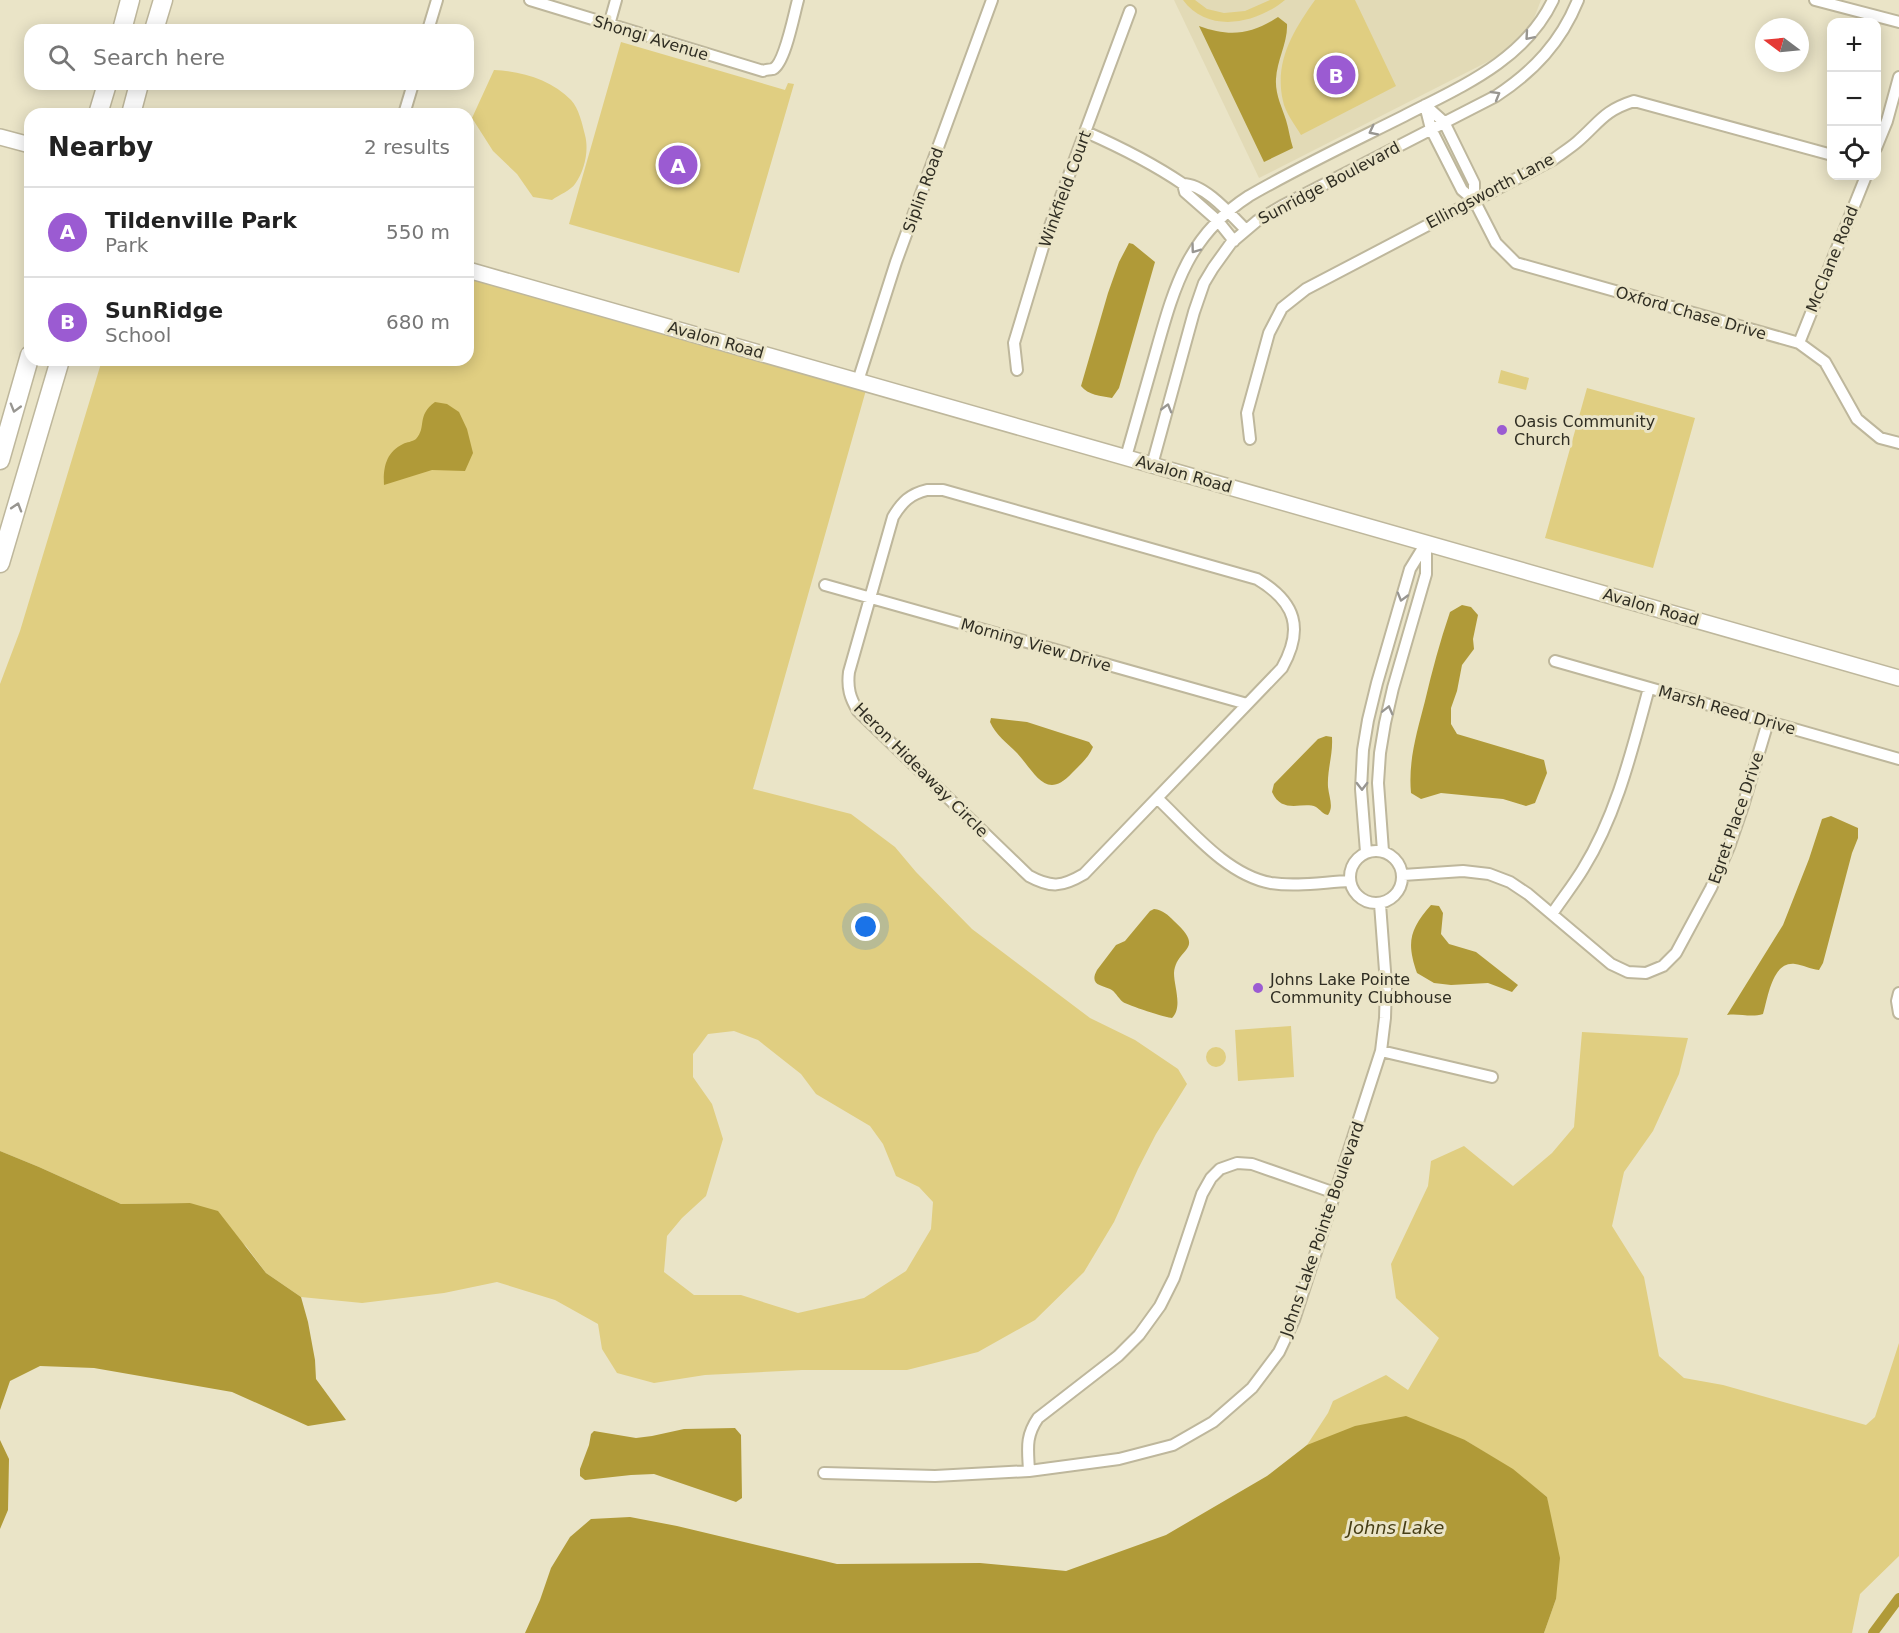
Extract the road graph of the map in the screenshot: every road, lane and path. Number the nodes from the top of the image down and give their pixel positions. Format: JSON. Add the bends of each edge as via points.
{"nodes":[{"id":1,"x":130,"y":0,"type":"edge"},
{"id":2,"x":163,"y":0,"type":"edge"},
{"id":3,"x":437,"y":0,"type":"edge"},
{"id":4,"x":530,"y":0,"type":"edge"},
{"id":5,"x":616,"y":0,"type":"edge"},
{"id":6,"x":798,"y":0,"type":"edge"},
{"id":7,"x":992,"y":0,"type":"edge"},
{"id":8,"x":1553,"y":0,"type":"edge"},
{"id":9,"x":1578,"y":0,"type":"edge"},
{"id":10,"x":1815,"y":0,"type":"edge"},
{"id":11,"x":1130,"y":11,"type":"dead end"},
{"id":12,"x":1899,"y":22,"type":"edge"},
{"id":13,"x":124,"y":24,"type":"edge"},
{"id":14,"x":156,"y":24,"type":"edge"},
{"id":15,"x":430,"y":24,"type":"edge"},
{"id":16,"x":609,"y":25,"type":"junction"},
{"id":17,"x":1899,"y":76,"type":"edge"},
{"id":18,"x":105,"y":90,"type":"edge"},
{"id":19,"x":137,"y":90,"type":"edge"},
{"id":20,"x":410,"y":90,"type":"edge"},
{"id":21,"x":1425,"y":105,"type":"junction"},
{"id":22,"x":100,"y":108,"type":"edge"},
{"id":23,"x":132,"y":108,"type":"edge"},
{"id":24,"x":406,"y":108,"type":"edge"},
{"id":25,"x":1444,"y":122,"type":"junction"},
{"id":26,"x":1431,"y":129,"type":"junction"},
{"id":27,"x":1086,"y":132,"type":"junction"},
{"id":28,"x":0,"y":136,"type":"edge"},
{"id":29,"x":1881,"y":136,"type":"edge"},
{"id":30,"x":24,"y":143,"type":"edge"},
{"id":31,"x":1827,"y":154,"type":"edge"},
{"id":32,"x":1461,"y":157,"type":"junction"},
{"id":33,"x":1448,"y":164,"type":"junction"},
{"id":34,"x":1864,"y":180,"type":"edge"},
{"id":35,"x":1183,"y":184,"type":"junction"},
{"id":36,"x":1474,"y":200,"type":"junction"},
{"id":37,"x":1228,"y":212,"type":"junction"},
{"id":38,"x":1218,"y":221,"type":"junction"},
{"id":39,"x":1246,"y":230,"type":"junction"},
{"id":40,"x":1234,"y":241,"type":"junction"},
{"id":41,"x":474,"y":272,"type":"edge"},
{"id":42,"x":1799,"y":344,"type":"junction"},
{"id":43,"x":27,"y":366,"type":"edge"},
{"id":44,"x":58,"y":366,"type":"edge"},
{"id":45,"x":1017,"y":370,"type":"dead end"},
{"id":46,"x":858,"y":381,"type":"junction"},
{"id":47,"x":1250,"y":439,"type":"dead end"},
{"id":48,"x":1899,"y":443,"type":"edge"},
{"id":49,"x":1126,"y":457,"type":"junction"},
{"id":50,"x":0,"y":460,"type":"edge"},
{"id":51,"x":1152,"y":465,"type":"junction"},
{"id":52,"x":1426,"y":543,"type":"junction"},
{"id":53,"x":0,"y":563,"type":"edge"},
{"id":54,"x":825,"y":585,"type":"dead end"},
{"id":55,"x":870,"y":597,"type":"junction"},
{"id":56,"x":1555,"y":662,"type":"dead end"},
{"id":57,"x":1899,"y":678,"type":"edge"},
{"id":58,"x":1377,"y":683,"type":"junction"},
{"id":59,"x":1393,"y":688,"type":"junction"},
{"id":60,"x":1649,"y":688,"type":"junction"},
{"id":61,"x":1247,"y":704,"type":"junction"},
{"id":62,"x":1768,"y":722,"type":"junction"},
{"id":63,"x":1899,"y":759,"type":"edge"},
{"id":64,"x":1157,"y":798,"type":"junction"},
{"id":65,"x":1383,"y":851,"type":"junction"},
{"id":66,"x":1366,"y":852,"type":"junction"},
{"id":67,"x":1403,"y":875,"type":"junction"},
{"id":68,"x":1350,"y":880,"type":"junction"},
{"id":69,"x":1380,"y":904,"type":"junction"},
{"id":70,"x":1552,"y":914,"type":"junction"},
{"id":71,"x":1899,"y":993,"type":"edge"},
{"id":72,"x":1899,"y":1013,"type":"edge"},
{"id":73,"x":1381,"y":1051,"type":"junction"},
{"id":74,"x":1492,"y":1077,"type":"dead end"},
{"id":75,"x":1335,"y":1192,"type":"junction"},
{"id":76,"x":1029,"y":1471,"type":"junction"},
{"id":77,"x":824,"y":1473,"type":"dead end"}],
"edges":[{"from":1,"to":13,"type":"highway"},
{"from":2,"to":14,"type":"highway"},
{"from":3,"to":15,"type":"street"},
{"from":4,"to":16,"type":"street","name":"Shongi Avenue"},
{"from":5,"to":16,"type":"street"},
{"from":6,"to":16,"type":"street","name":"Shongi Avenue","via":[[783,54],[772,69],[755,69]]},
{"from":7,"to":46,"type":"street","name":"Siplin Road","via":[[896,262]]},
{"from":8,"to":21,"type":"street","name":"Sunridge Boulevard","one_way":true,"via":[[1532,33],[1502,62]]},
{"from":25,"to":9,"type":"street","name":"Sunridge Boulevard","one_way":true,"via":[[1496,96],[1535,66],[1558,39]]},
{"from":10,"to":12,"type":"street"},
{"from":11,"to":27,"type":"street","name":"Winkfield Court"},
{"from":17,"to":29,"type":"street"},
{"from":18,"to":22,"type":"highway"},
{"from":19,"to":23,"type":"highway"},
{"from":20,"to":24,"type":"street"},
{"from":21,"to":25,"type":"street","name":"Oxford Chase Drive"},
{"from":21,"to":26,"type":"street","name":"Oxford Chase Drive"},
{"from":21,"to":37,"type":"street","name":"Sunridge Boulevard","one_way":true,"via":[[1262,188]]},
{"from":25,"to":26,"type":"street","name":"Sunridge Boulevard"},
{"from":25,"to":32,"type":"street","name":"Oxford Chase Drive"},
{"from":26,"to":33,"type":"street","name":"Oxford Chase Drive"},
{"from":26,"to":39,"type":"street","name":"Sunridge Boulevard","via":[[1282,206]]},
{"from":27,"to":35,"type":"street","via":[[1132,152]]},
{"from":27,"to":45,"type":"street","name":"Winkfield Court","via":[[1046,237],[1014,343]]},
{"from":28,"to":30,"type":"main road"},
{"from":31,"to":36,"type":"street","name":"Ellingsworth Lane","via":[[1634,102],[1601,117],[1554,159]]},
{"from":32,"to":33,"type":"street"},
{"from":32,"to":36,"type":"street","name":"Oxford Chase Drive","via":[[1473,183]]},
{"from":33,"to":36,"type":"street","name":"Oxford Chase Drive","via":[[1462,190]]},
{"from":34,"to":42,"type":"street","name":"McClane Road"},
{"from":35,"to":37,"type":"street","via":[[1206,193]]},
{"from":35,"to":38,"type":"street","via":[[1185,192]]},
{"from":36,"to":42,"type":"street","name":"Oxford Chase Drive","via":[[1496,243],[1516,263]]},
{"from":36,"to":47,"type":"street","name":"Ellingsworth Lane","via":[[1306,289],[1282,308],[1269,333],[1247,413]]},
{"from":37,"to":38,"type":"street","name":"Sunridge Boulevard"},
{"from":37,"to":39,"type":"street"},
{"from":38,"to":40,"type":"street"},
{"from":38,"to":49,"type":"street","name":"Sunridge Boulevard","one_way":true,"via":[[1189,256],[1173,292]]},
{"from":39,"to":40,"type":"street","name":"Sunridge Boulevard"},
{"from":51,"to":40,"type":"street","name":"Sunridge Boulevard","one_way":true,"via":[[1198,296]]},
{"from":41,"to":46,"type":"main road","name":"Avalon Road"},
{"from":42,"to":48,"type":"street","name":"Oxford Chase Drive","via":[[1825,362],[1857,418],[1880,438]]},
{"from":43,"to":50,"type":"highway","one_way":true},
{"from":53,"to":44,"type":"highway","one_way":true},
{"from":46,"to":49,"type":"main road","name":"Avalon Road"},
{"from":49,"to":51,"type":"main road","name":"Avalon Road"},
{"from":51,"to":52,"type":"main road","name":"Avalon Road"},
{"from":52,"to":57,"type":"main road","name":"Avalon Road"},
{"from":52,"to":58,"type":"street","one_way":true,"via":[[1410,569]]},
{"from":52,"to":59,"type":"street","via":[[1426,574]]},
{"from":54,"to":55,"type":"street","name":"Morning View Drive"},
{"from":55,"to":61,"type":"street","name":"Morning View Drive"},
{"from":55,"to":61,"type":"street","name":"Heron Hideaway Circle","via":[[893,517],[914,493],[927,490],[943,490],[1224,569],[1272,588],[1292,615],[1291,652],[1282,668]]},
{"from":55,"to":64,"type":"street","name":"Heron Hideaway Circle","via":[[849,672],[850,699],[1029,876],[1054,885],[1084,874]]},
{"from":56,"to":60,"type":"street","name":"Marsh Reed Drive"},
{"from":58,"to":59,"type":"street"},
{"from":58,"to":66,"type":"street","one_way":true,"via":[[1363,750],[1361,789]]},
{"from":65,"to":59,"type":"street","one_way":true,"via":[[1378,783],[1384,723]]},
{"from":60,"to":62,"type":"street","name":"Marsh Reed Drive"},
{"from":60,"to":70,"type":"street","via":[[1623,781],[1605,826]]},
{"from":61,"to":64,"type":"street","name":"Heron Hideaway Circle"},
{"from":62,"to":63,"type":"street","name":"Marsh Reed Drive"},
{"from":62,"to":70,"type":"street","name":"Egret Place Drive","via":[[1743,806],[1712,888],[1676,952],[1663,966],[1646,973],[1628,972],[1611,964]]},
{"from":64,"to":68,"type":"street","via":[[1216,854],[1251,877],[1289,885]]},
{"from":65,"to":66,"type":"street"},
{"from":65,"to":67,"type":"street","via":[[1394,856]]},
{"from":66,"to":68,"type":"street","via":[[1351,868]]},
{"from":67,"to":69,"type":"street","via":[[1398,892]]},
{"from":67,"to":70,"type":"street","name":"Egret Place Drive","via":[[1463,871],[1490,874],[1510,882]]},
{"from":68,"to":69,"type":"street","via":[[1360,898]]},
{"from":69,"to":73,"type":"street","name":"Johns Lake Pointe Boulevard","via":[[1386,984]]},
{"from":71,"to":72,"type":"street"},
{"from":73,"to":74,"type":"street"},
{"from":73,"to":75,"type":"street","name":"Johns Lake Pointe Boulevard"},
{"from":75,"to":76,"type":"street","name":"Johns Lake Pointe Boulevard","via":[[1294,1320],[1279,1352],[1252,1388],[1213,1422],[1173,1444],[1119,1459]]},
{"from":75,"to":76,"type":"street","via":[[1252,1164],[1237,1163],[1220,1169],[1210,1178],[1160,1306],[1118,1356],[1038,1418],[1030,1429]]},
{"from":76,"to":77,"type":"street","name":"Johns Lake Pointe Boulevard","via":[[935,1476]]}]}
